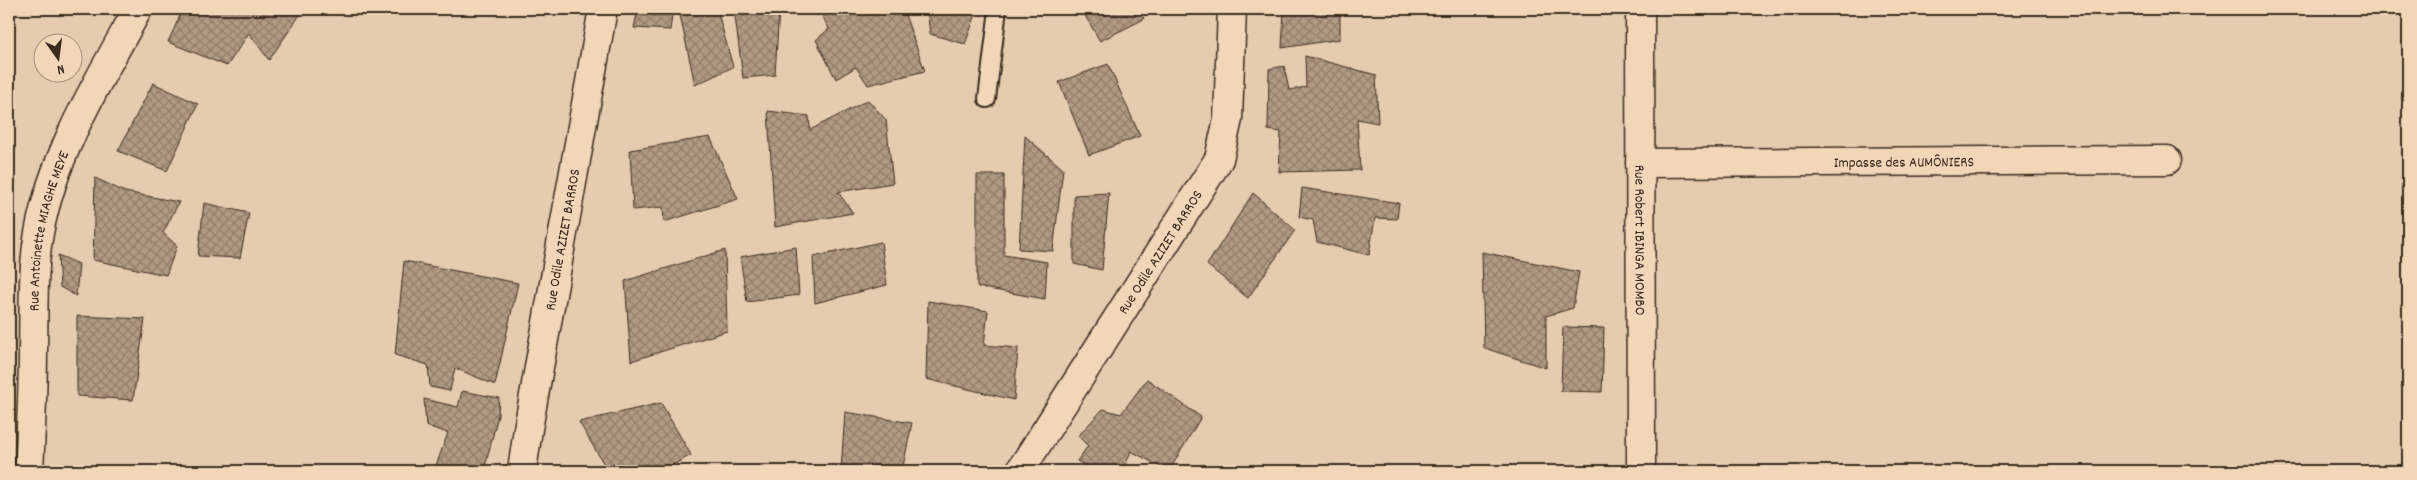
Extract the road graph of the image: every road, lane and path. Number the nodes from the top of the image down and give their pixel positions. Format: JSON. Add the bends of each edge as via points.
{"nodes":[{"id":1,"x":138,"y":9,"type":"edge"},
{"id":2,"x":603,"y":9,"type":"edge"},
{"id":3,"x":998,"y":9,"type":"edge"},
{"id":4,"x":1232,"y":9,"type":"edge"},
{"id":5,"x":1640,"y":9,"type":"edge"},
{"id":6,"x":987,"y":99,"type":"dead end"},
{"id":7,"x":2167,"y":160,"type":"dead end"},
{"id":8,"x":1640,"y":163,"type":"junction"},
{"id":9,"x":29,"y":471,"type":"edge"},
{"id":10,"x":522,"y":471,"type":"edge"},
{"id":11,"x":1020,"y":471,"type":"edge"},
{"id":12,"x":1640,"y":471,"type":"edge"}],
"edges":[{"from":1,"to":9,"type":"street","name":"Rue Antoinette MIAGHE MEYE","via":[[83,111],[51,184],[39,234],[34,289]]},
{"from":2,"to":10,"type":"street","name":"Rue Odile AZIZET BARROS"},
{"from":3,"to":6,"type":"lane"},
{"from":4,"to":11,"type":"street","name":"Rue Odile AZIZET BARROS","via":[[1228,119],[1219,159]]},
{"from":5,"to":8,"type":"street","name":"Rue Robert IBINGA MOMBO"},
{"from":7,"to":8,"type":"street","name":"Impasse des AUMÔNIERS"},
{"from":8,"to":12,"type":"street","name":"Rue Robert IBINGA MOMBO"}]}
